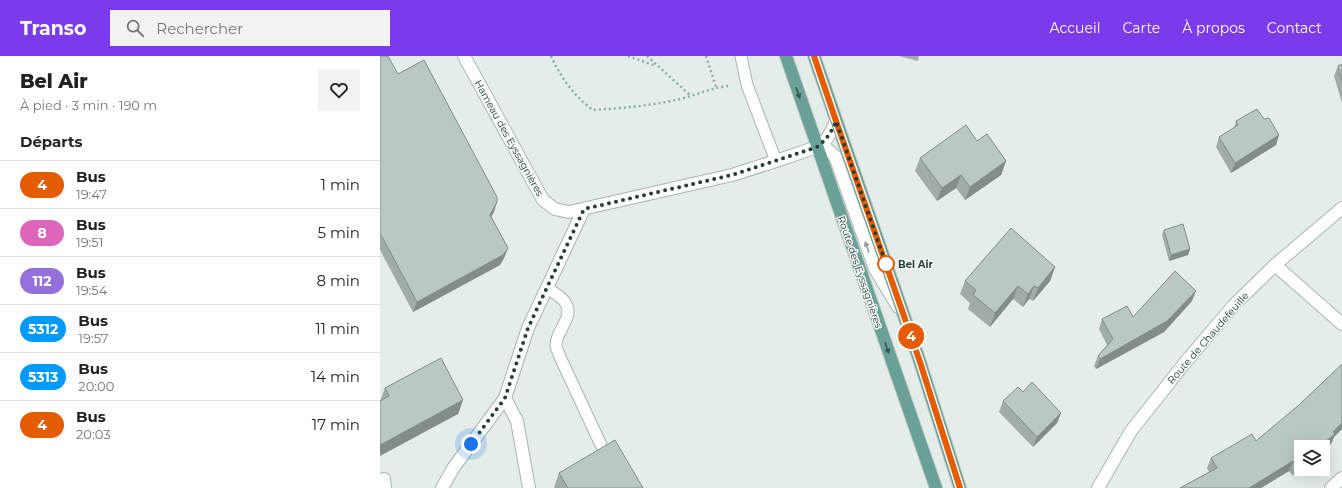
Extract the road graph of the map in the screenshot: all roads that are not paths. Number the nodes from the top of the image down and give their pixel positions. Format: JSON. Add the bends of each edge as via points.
{"nodes":[{"id":1,"x":464,"y":56,"type":"edge"},
{"id":2,"x":741,"y":56,"type":"edge"},
{"id":3,"x":786,"y":56,"type":"edge"},
{"id":4,"x":814,"y":56,"type":"edge"},
{"id":5,"x":836,"y":121,"type":"junction"},
{"id":6,"x":817,"y":147,"type":"junction"},
{"id":7,"x":776,"y":161,"type":"junction"},
{"id":8,"x":1342,"y":208,"type":"edge"},
{"id":9,"x":584,"y":209,"type":"junction"},
{"id":10,"x":1275,"y":265,"type":"junction"},
{"id":11,"x":547,"y":288,"type":"junction"},
{"id":12,"x":905,"y":318,"type":"junction"},
{"id":13,"x":1342,"y":324,"type":"edge"},
{"id":14,"x":505,"y":398,"type":"junction"},
{"id":15,"x":601,"y":445,"type":"dead end"},
{"id":16,"x":929,"y":467,"type":"junction"},
{"id":17,"x":1342,"y":478,"type":"edge"},
{"id":18,"x":442,"y":488,"type":"edge"},
{"id":19,"x":529,"y":488,"type":"edge"},
{"id":20,"x":936,"y":488,"type":"edge"},
{"id":21,"x":941,"y":488,"type":"edge"},
{"id":22,"x":960,"y":488,"type":"edge"},
{"id":23,"x":1098,"y":488,"type":"edge"},
{"id":24,"x":1331,"y":488,"type":"edge"}],
"edges":[{"from":1,"to":9,"type":"street","name":"Hameau des Eyssagnières","via":[[543,200],[555,209],[569,212]]},
{"from":2,"to":7,"type":"lane","via":[[747,85]]},
{"from":3,"to":6,"type":"main road","name":"Route des Eyssagnières","one_way":true},
{"from":4,"to":5,"type":"main road"},
{"from":5,"to":6,"type":"street","name":"Hameau des Eyssagnières","via":[[826,140]]},
{"from":5,"to":12,"type":"main road"},
{"from":6,"to":7,"type":"street","name":"Hameau des Eyssagnières"},
{"from":12,"to":6,"type":"street","one_way":true,"via":[[875,269],[835,156],[827,149]]},
{"from":6,"to":16,"type":"main road","name":"Route des Eyssagnières","one_way":true},
{"from":7,"to":9,"type":"street","name":"Hameau des Eyssagnières","via":[[732,175]]},
{"from":8,"to":10,"type":"street","name":"Route de Chaudefeuille"},
{"from":9,"to":11,"type":"street"},
{"from":10,"to":13,"type":"street"},
{"from":10,"to":23,"type":"street","name":"Route de Chaudefeuille","via":[[1234,305],[1184,364],[1131,431]]},
{"from":11,"to":14,"type":"street","via":[[528,328]]},
{"from":11,"to":15,"type":"lane","via":[[566,302],[566,320],[556,345]]},
{"from":12,"to":22,"type":"main road"},
{"from":14,"to":18,"type":"street","via":[[454,467]]},
{"from":14,"to":19,"type":"street","via":[[517,421]]},
{"from":16,"to":20,"type":"main road","name":"Route des Eyssagnières"},
{"from":16,"to":21,"type":"street"},
{"from":17,"to":24,"type":"street"}]}
